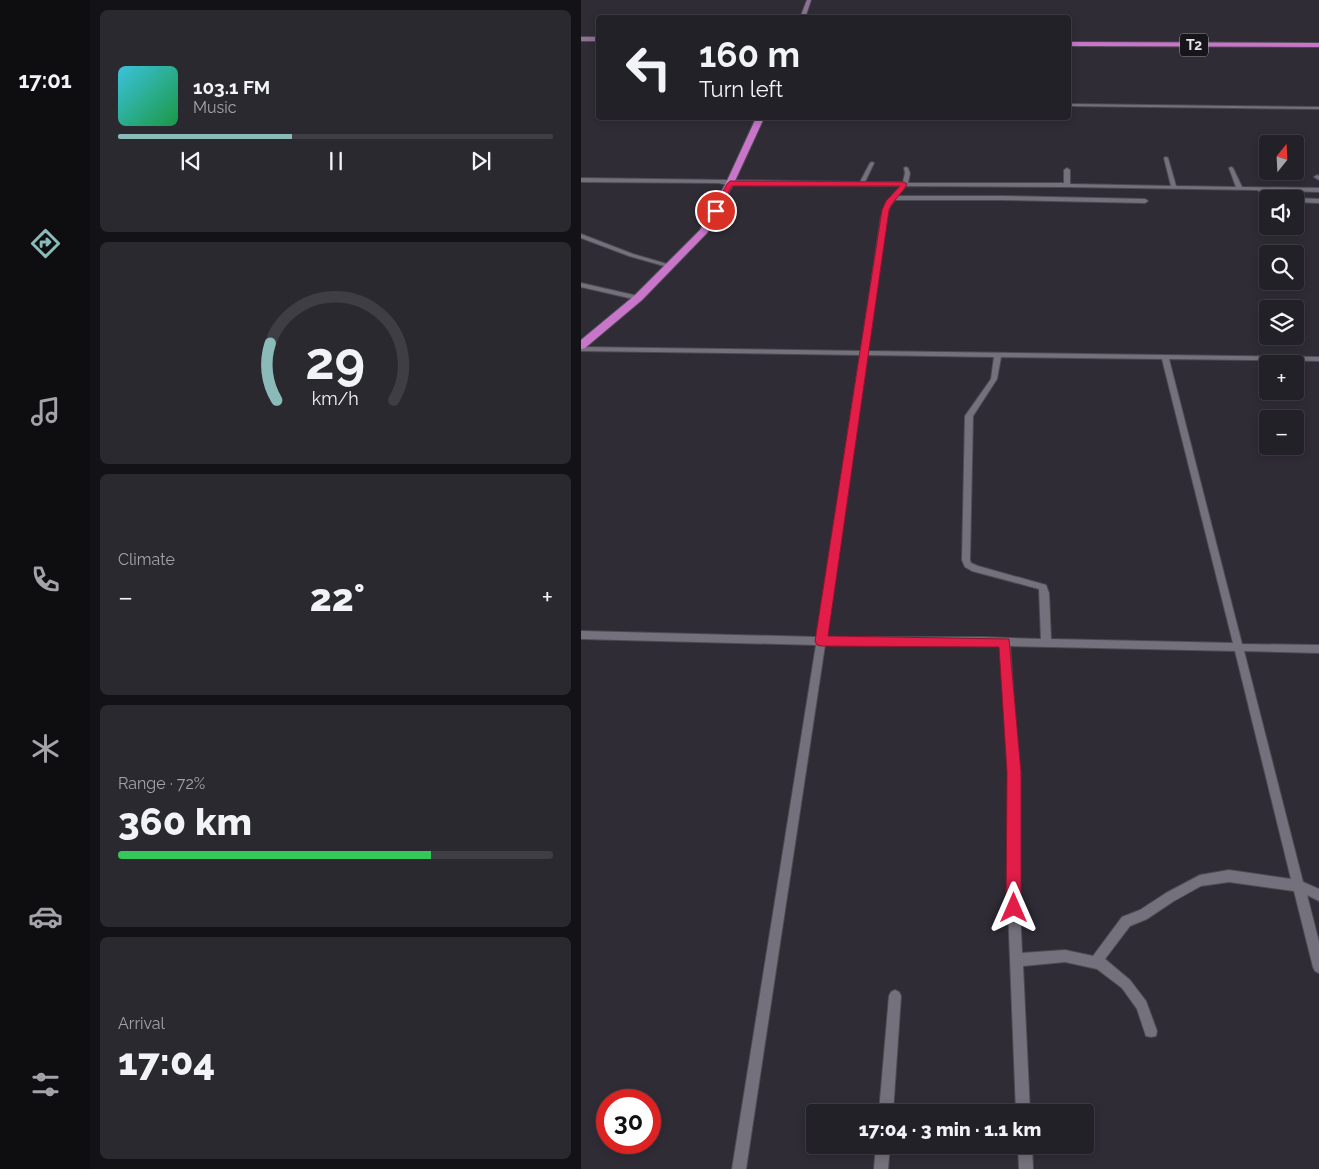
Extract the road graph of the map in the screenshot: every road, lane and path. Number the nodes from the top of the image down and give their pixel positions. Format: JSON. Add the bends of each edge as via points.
{"nodes":[{"id":1,"x":809,"y":0,"type":"edge"},
{"id":2,"x":803,"y":15,"type":"edge"},
{"id":3,"x":581,"y":39,"type":"edge"},
{"id":4,"x":596,"y":39,"type":"edge"},
{"id":5,"x":1071,"y":44,"type":"edge"},
{"id":6,"x":1319,"y":45,"type":"edge"},
{"id":7,"x":1071,"y":105,"type":"edge"},
{"id":8,"x":1319,"y":108,"type":"edge"},
{"id":9,"x":759,"y":120,"type":"edge"},
{"id":10,"x":1166,"y":158,"type":"dead end"},
{"id":11,"x":873,"y":164,"type":"dead end"},
{"id":12,"x":905,"y":168,"type":"dead end"},
{"id":13,"x":1231,"y":168,"type":"dead end"},
{"id":14,"x":1067,"y":170,"type":"dead end"},
{"id":15,"x":581,"y":180,"type":"edge"},
{"id":16,"x":730,"y":184,"type":"junction"},
{"id":17,"x":862,"y":184,"type":"junction"},
{"id":18,"x":904,"y":184,"type":"junction"},
{"id":19,"x":1067,"y":186,"type":"junction"},
{"id":20,"x":1173,"y":187,"type":"junction"},
{"id":21,"x":1240,"y":189,"type":"junction"},
{"id":22,"x":1259,"y":189,"type":"joint"},
{"id":23,"x":1319,"y":190,"type":"edge"},
{"id":24,"x":893,"y":198,"type":"junction"},
{"id":25,"x":1304,"y":200,"type":"edge"},
{"id":26,"x":1145,"y":201,"type":"dead end"},
{"id":27,"x":1319,"y":201,"type":"edge"},
{"id":28,"x":581,"y":236,"type":"edge"},
{"id":29,"x":671,"y":266,"type":"junction"},
{"id":30,"x":581,"y":285,"type":"edge"},
{"id":31,"x":638,"y":298,"type":"junction"},
{"id":32,"x":585,"y":338,"type":"edge"},
{"id":33,"x":581,"y":347,"type":"edge"},
{"id":34,"x":863,"y":354,"type":"junction"},
{"id":35,"x":998,"y":355,"type":"junction"},
{"id":36,"x":1165,"y":357,"type":"junction"},
{"id":37,"x":1319,"y":359,"type":"edge"},
{"id":38,"x":581,"y":635,"type":"edge"},
{"id":39,"x":821,"y":641,"type":"junction"},
{"id":40,"x":1005,"y":642,"type":"junction"},
{"id":41,"x":1046,"y":642,"type":"junction"},
{"id":42,"x":1238,"y":647,"type":"junction"},
{"id":43,"x":1319,"y":649,"type":"edge"},
{"id":44,"x":1299,"y":886,"type":"junction"},
{"id":45,"x":1319,"y":895,"type":"edge"},
{"id":46,"x":1016,"y":960,"type":"junction"},
{"id":47,"x":1096,"y":962,"type":"junction"},
{"id":48,"x":1319,"y":967,"type":"edge"},
{"id":49,"x":895,"y":996,"type":"dead end"},
{"id":50,"x":1151,"y":1031,"type":"dead end"},
{"id":51,"x":887,"y":1104,"type":"edge"},
{"id":52,"x":1023,"y":1104,"type":"edge"},
{"id":53,"x":882,"y":1154,"type":"edge"},
{"id":54,"x":1025,"y":1154,"type":"edge"},
{"id":55,"x":739,"y":1169,"type":"edge"},
{"id":56,"x":881,"y":1169,"type":"edge"},
{"id":57,"x":1026,"y":1169,"type":"edge"}],
"edges":[{"from":1,"to":2,"type":"street"},
{"from":3,"to":4,"type":"street"},
{"from":5,"to":6,"type":"highway","number":"T2"},
{"from":7,"to":8,"type":"street"},
{"from":9,"to":16,"type":"highway"},
{"from":10,"to":20,"type":"street"},
{"from":11,"to":17,"type":"street"},
{"from":12,"to":18,"type":"street"},
{"from":13,"to":21,"type":"street"},
{"from":14,"to":19,"type":"street"},
{"from":15,"to":16,"type":"street"},
{"from":16,"to":17,"type":"street"},
{"from":16,"to":29,"type":"highway","via":[[704,231]]},
{"from":17,"to":18,"type":"street"},
{"from":18,"to":19,"type":"street"},
{"from":18,"to":24,"type":"street"},
{"from":19,"to":20,"type":"street"},
{"from":20,"to":21,"type":"street"},
{"from":21,"to":22,"type":"street"},
{"from":22,"to":23,"type":"street"},
{"from":24,"to":26,"type":"street"},
{"from":24,"to":34,"type":"street","via":[[886,210]]},
{"from":25,"to":27,"type":"street"},
{"from":28,"to":29,"type":"street"},
{"from":29,"to":31,"type":"highway"},
{"from":30,"to":31,"type":"street"},
{"from":31,"to":32,"type":"highway"},
{"from":32,"to":33,"type":"highway"},
{"from":33,"to":34,"type":"street"},
{"from":34,"to":35,"type":"street"},
{"from":34,"to":39,"type":"street"},
{"from":35,"to":36,"type":"street"},
{"from":35,"to":41,"type":"street","via":[[994,379],[969,416],[966,560],[968,566],[975,569],[1043,587]]},
{"from":36,"to":37,"type":"street"},
{"from":36,"to":42,"type":"street"},
{"from":38,"to":39,"type":"street"},
{"from":39,"to":40,"type":"street"},
{"from":39,"to":55,"type":"street"},
{"from":40,"to":41,"type":"street"},
{"from":40,"to":46,"type":"street","via":[[1014,772]]},
{"from":41,"to":42,"type":"street"},
{"from":42,"to":43,"type":"street"},
{"from":42,"to":44,"type":"street"},
{"from":44,"to":45,"type":"street"},
{"from":44,"to":47,"type":"street","via":[[1229,876],[1201,881],[1143,915],[1126,921]]},
{"from":44,"to":48,"type":"street"},
{"from":46,"to":47,"type":"street","via":[[1065,956]]},
{"from":46,"to":52,"type":"street"},
{"from":47,"to":50,"type":"street","via":[[1126,984],[1142,1005]]},
{"from":49,"to":51,"type":"street"},
{"from":53,"to":56,"type":"street"},
{"from":54,"to":57,"type":"street"}]}
